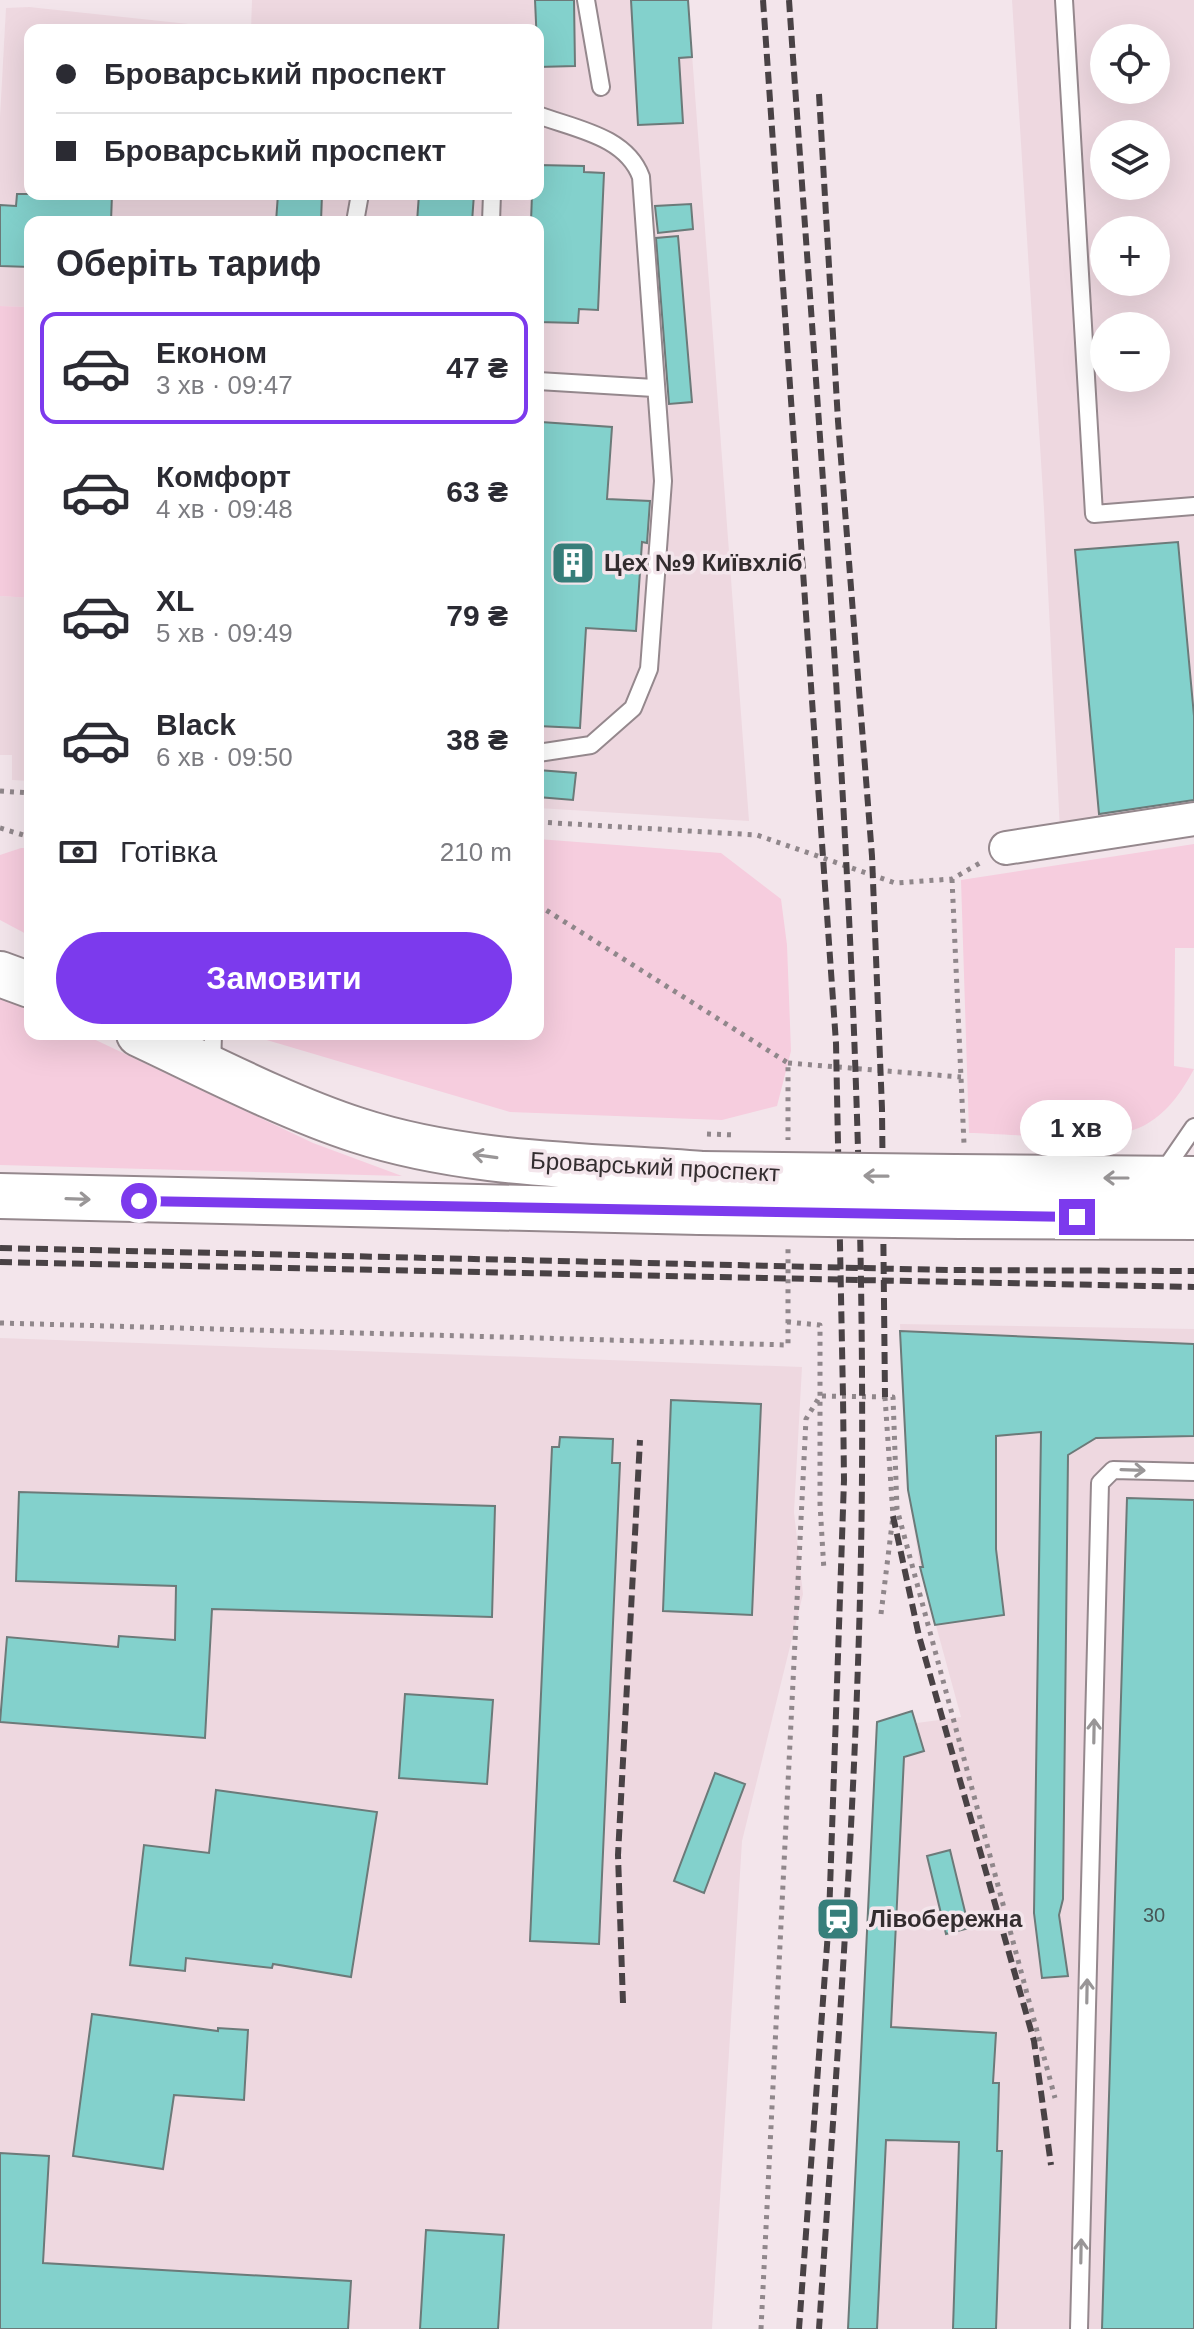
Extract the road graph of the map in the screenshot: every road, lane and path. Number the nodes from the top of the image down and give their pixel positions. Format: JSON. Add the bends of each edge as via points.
{"nodes":[{"id":1,"x":586,"y":0,"type":"edge"},
{"id":2,"x":1064,"y":0,"type":"edge"},
{"id":3,"x":601,"y":87,"type":"dead end"},
{"id":4,"x":544,"y":117,"type":"edge"},
{"id":5,"x":544,"y":381,"type":"edge"},
{"id":6,"x":654,"y":388,"type":"junction"},
{"id":7,"x":1194,"y":506,"type":"edge"},
{"id":8,"x":544,"y":752,"type":"edge"},
{"id":9,"x":0,"y":791,"type":"edge"},
{"id":10,"x":24,"y":793,"type":"edge"},
{"id":11,"x":1194,"y":819,"type":"edge"},
{"id":12,"x":544,"y":822,"type":"edge"},
{"id":13,"x":0,"y":828,"type":"edge"},
{"id":14,"x":24,"y":835,"type":"edge"},
{"id":15,"x":1006,"y":848,"type":"joint"},
{"id":16,"x":952,"y":879,"type":"junction"},
{"id":17,"x":544,"y":909,"type":"edge"},
{"id":18,"x":0,"y":974,"type":"edge"},
{"id":19,"x":24,"y":983,"type":"edge"},
{"id":20,"x":165,"y":1040,"type":"edge"},
{"id":21,"x":213,"y":1051,"type":"edge"},
{"id":22,"x":788,"y":1063,"type":"junction"},
{"id":23,"x":961,"y":1077,"type":"junction"},
{"id":24,"x":1194,"y":1127,"type":"edge"},
{"id":25,"x":788,"y":1154,"type":"dead end"},
{"id":26,"x":1176,"y":1178,"type":"edge"},
{"id":27,"x":960,"y":1180,"type":"junction"},
{"id":28,"x":701,"y":1193,"type":"junction"},
{"id":29,"x":0,"y":1196,"type":"edge"},
{"id":30,"x":1194,"y":1217,"type":"edge"},
{"id":31,"x":788,"y":1231,"type":"dead end"},
{"id":32,"x":787,"y":1322,"type":"junction"},
{"id":33,"x":0,"y":1323,"type":"edge"},
{"id":34,"x":820,"y":1396,"type":"junction"},
{"id":35,"x":885,"y":1397,"type":"junction"},
{"id":36,"x":1194,"y":1472,"type":"edge"},
{"id":37,"x":897,"y":1509,"type":"junction"},
{"id":38,"x":893,"y":1516,"type":"junction"},
{"id":39,"x":824,"y":1571,"type":"dead end"},
{"id":40,"x":881,"y":1614,"type":"dead end"},
{"id":41,"x":1055,"y":2098,"type":"dead end"},
{"id":42,"x":761,"y":2329,"type":"edge"},
{"id":43,"x":1079,"y":2329,"type":"edge"}],
"edges":[{"from":1,"to":3,"type":"lane"},
{"from":2,"to":7,"type":"lane","via":[[1094,514]]},
{"from":4,"to":6,"type":"lane","via":[[613,143],[635,160],[641,177]]},
{"from":5,"to":6,"type":"lane"},
{"from":6,"to":8,"type":"lane","via":[[663,481],[649,669],[633,708],[591,745]]},
{"from":9,"to":10,"type":"path"},
{"from":11,"to":15,"type":"street"},
{"from":12,"to":16,"type":"path","via":[[757,835],[895,883]]},
{"from":13,"to":14,"type":"path"},
{"from":15,"to":16,"type":"path"},
{"from":16,"to":23,"type":"path"},
{"from":17,"to":22,"type":"path"},
{"from":18,"to":19,"type":"main road"},
{"from":20,"to":21,"type":"main road","name":"Броварський проспект"},
{"from":28,"to":21,"type":"main road","name":"Броварський проспект","one_way":true,"via":[[423,1147],[356,1130]]},
{"from":22,"to":23,"type":"path"},
{"from":22,"to":25,"type":"path"},
{"from":23,"to":27,"type":"path"},
{"from":24,"to":26,"type":"lane"},
{"from":26,"to":27,"type":"main road","name":"Броварський проспект","one_way":true},
{"from":27,"to":28,"type":"main road","name":"Броварський проспект","bridge":true},
{"from":27,"to":30,"type":"main road","name":"Броварський проспект"},
{"from":29,"to":28,"type":"main road","name":"Броварський проспект","one_way":true},
{"from":31,"to":32,"type":"path"},
{"from":32,"to":33,"type":"path","via":[[788,1345]]},
{"from":32,"to":34,"type":"path","via":[[820,1325]]},
{"from":34,"to":35,"type":"path"},
{"from":34,"to":39,"type":"path"},
{"from":34,"to":42,"type":"path","via":[[806,1419]]},
{"from":35,"to":37,"type":"path","via":[[893,1397]]},
{"from":35,"to":38,"type":"path"},
{"from":43,"to":36,"type":"lane","one_way":true,"via":[[1100,1483],[1113,1470]]},
{"from":37,"to":38,"type":"path"},
{"from":37,"to":41,"type":"path"},
{"from":38,"to":40,"type":"path"}]}
